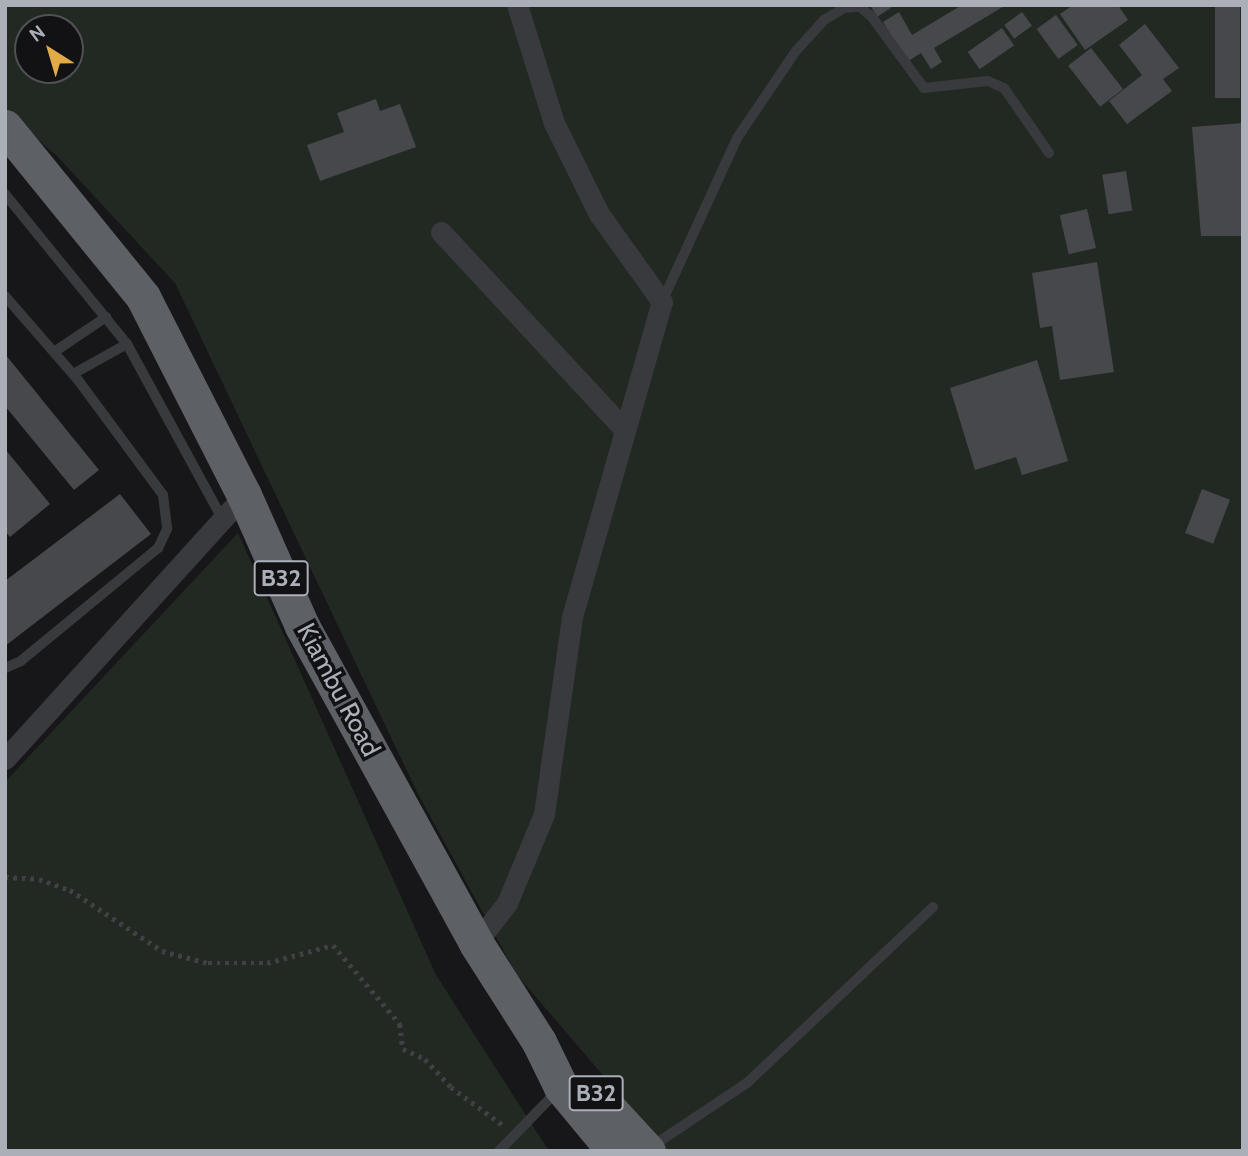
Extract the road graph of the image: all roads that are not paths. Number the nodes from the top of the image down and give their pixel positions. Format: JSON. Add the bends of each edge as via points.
{"nodes":[{"id":1,"x":517,"y":5,"type":"edge"},
{"id":2,"x":5,"y":127,"type":"edge"},
{"id":3,"x":1049,"y":153,"type":"dead end"},
{"id":4,"x":5,"y":194,"type":"edge"},
{"id":5,"x":441,"y":232,"type":"dead end"},
{"id":6,"x":5,"y":296,"type":"edge"},
{"id":7,"x":662,"y":302,"type":"junction"},
{"id":8,"x":106,"y":317,"type":"junction"},
{"id":9,"x":127,"y":344,"type":"junction"},
{"id":10,"x":54,"y":352,"type":"junction"},
{"id":11,"x":73,"y":374,"type":"junction"},
{"id":12,"x":625,"y":430,"type":"junction"},
{"id":13,"x":233,"y":507,"type":"junction"},
{"id":14,"x":5,"y":668,"type":"edge"},
{"id":15,"x":5,"y":759,"type":"edge"},
{"id":16,"x":933,"y":907,"type":"dead end"},
{"id":17,"x":476,"y":943,"type":"junction"},
{"id":18,"x":539,"y":1042,"type":"junction"},
{"id":19,"x":561,"y":1087,"type":"junction"},
{"id":20,"x":612,"y":1150,"type":"edge"},
{"id":21,"x":499,"y":1151,"type":"edge"},
{"id":22,"x":647,"y":1151,"type":"edge"}],
"edges":[{"from":1,"to":7,"type":"street","via":[[554,123],[599,214]]},
{"from":2,"to":13,"type":"highway","name":"Kiambu Road","number":"B32","via":[[143,298]]},
{"from":3,"to":7,"type":"lane","via":[[1004,88],[988,81],[924,88],[872,17],[860,8],[844,8],[824,20],[796,51],[737,138]]},
{"from":4,"to":8,"type":"lane"},
{"from":5,"to":12,"type":"street"},
{"from":6,"to":10,"type":"lane"},
{"from":7,"to":12,"type":"street"},
{"from":8,"to":9,"type":"lane"},
{"from":8,"to":10,"type":"lane"},
{"from":9,"to":11,"type":"lane"},
{"from":9,"to":13,"type":"lane"},
{"from":10,"to":11,"type":"lane"},
{"from":11,"to":14,"type":"lane","via":[[163,495],[167,529],[158,548],[21,661]]},
{"from":12,"to":17,"type":"street","via":[[572,617],[544,814],[506,903]]},
{"from":13,"to":15,"type":"street"},
{"from":13,"to":17,"type":"highway","name":"Kiambu Road","number":"B32"},
{"from":16,"to":22,"type":"lane","via":[[747,1083]]},
{"from":17,"to":18,"type":"highway","name":"Kiambu Road","number":"B32"},
{"from":18,"to":19,"type":"highway","name":"Kiambu Road","number":"B32"},
{"from":18,"to":22,"type":"highway","name":"Kiambu Road","number":"B32","via":[[578,1072]]},
{"from":19,"to":20,"type":"highway","name":"Kiambu Road","number":"B32"},
{"from":19,"to":21,"type":"lane"}]}
